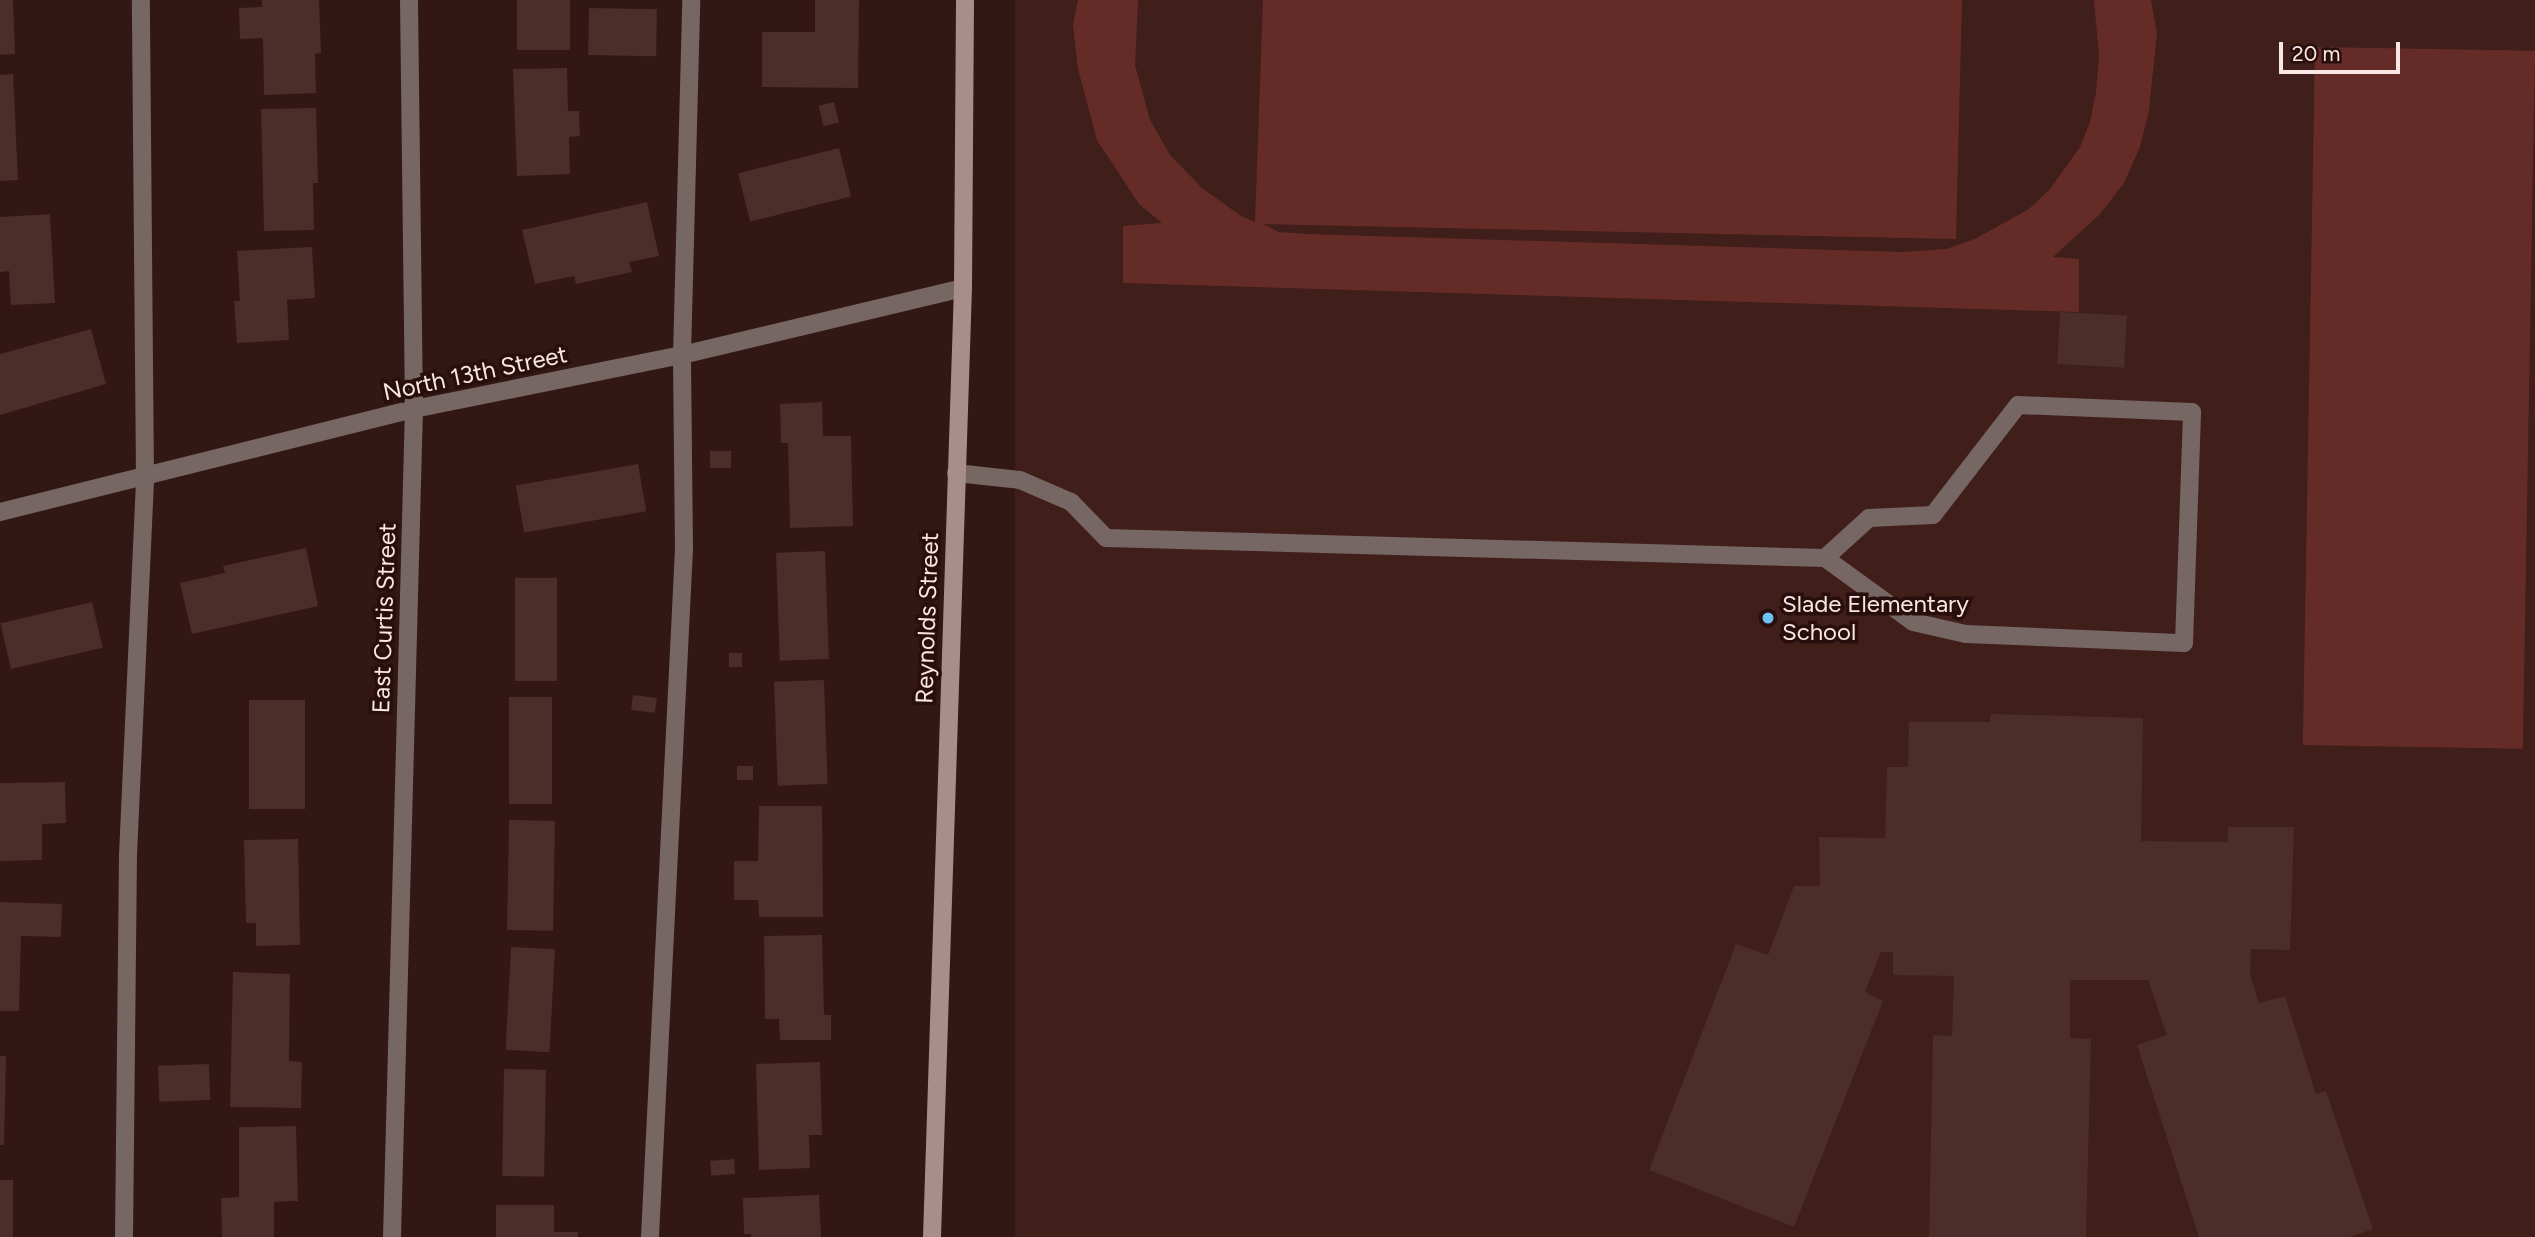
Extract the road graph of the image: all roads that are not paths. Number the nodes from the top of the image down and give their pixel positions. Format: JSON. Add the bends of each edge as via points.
{"nodes":[{"id":1,"x":142,"y":0,"type":"edge"},
{"id":2,"x":409,"y":0,"type":"edge"},
{"id":3,"x":691,"y":0,"type":"edge"},
{"id":4,"x":965,"y":0,"type":"edge"},
{"id":5,"x":962,"y":289,"type":"junction"},
{"id":6,"x":682,"y":355,"type":"junction"},
{"id":7,"x":414,"y":409,"type":"junction"},
{"id":8,"x":956,"y":473,"type":"junction"},
{"id":9,"x":145,"y":478,"type":"junction"},
{"id":10,"x":0,"y":512,"type":"edge"},
{"id":11,"x":1825,"y":558,"type":"junction"},
{"id":12,"x":124,"y":1237,"type":"edge"},
{"id":13,"x":392,"y":1237,"type":"edge"},
{"id":14,"x":650,"y":1237,"type":"edge"},
{"id":15,"x":932,"y":1237,"type":"edge"}],
"edges":[{"from":1,"to":9,"type":"street"},
{"from":2,"to":7,"type":"street","name":"East Curtis Street"},
{"from":3,"to":6,"type":"street"},
{"from":4,"to":5,"type":"main road","name":"Reynolds Street"},
{"from":5,"to":6,"type":"street","name":"North 13th Street"},
{"from":5,"to":8,"type":"main road","name":"Reynolds Street"},
{"from":6,"to":7,"type":"street","name":"North 13th Street"},
{"from":6,"to":14,"type":"street","via":[[684,550]]},
{"from":7,"to":9,"type":"street","name":"North 13th Street"},
{"from":7,"to":13,"type":"street","name":"East Curtis Street"},
{"from":8,"to":11,"type":"street","via":[[1020,480],[1071,502],[1106,538]]},
{"from":8,"to":15,"type":"main road","name":"Reynolds Street"},
{"from":9,"to":10,"type":"street","name":"North 13th Street"},
{"from":9,"to":12,"type":"street","via":[[128,855]]},
{"from":11,"to":11,"type":"street","via":[[1913,622],[1966,635],[2185,643],[2192,412],[2018,405],[1933,515],[1869,519]]}]}
